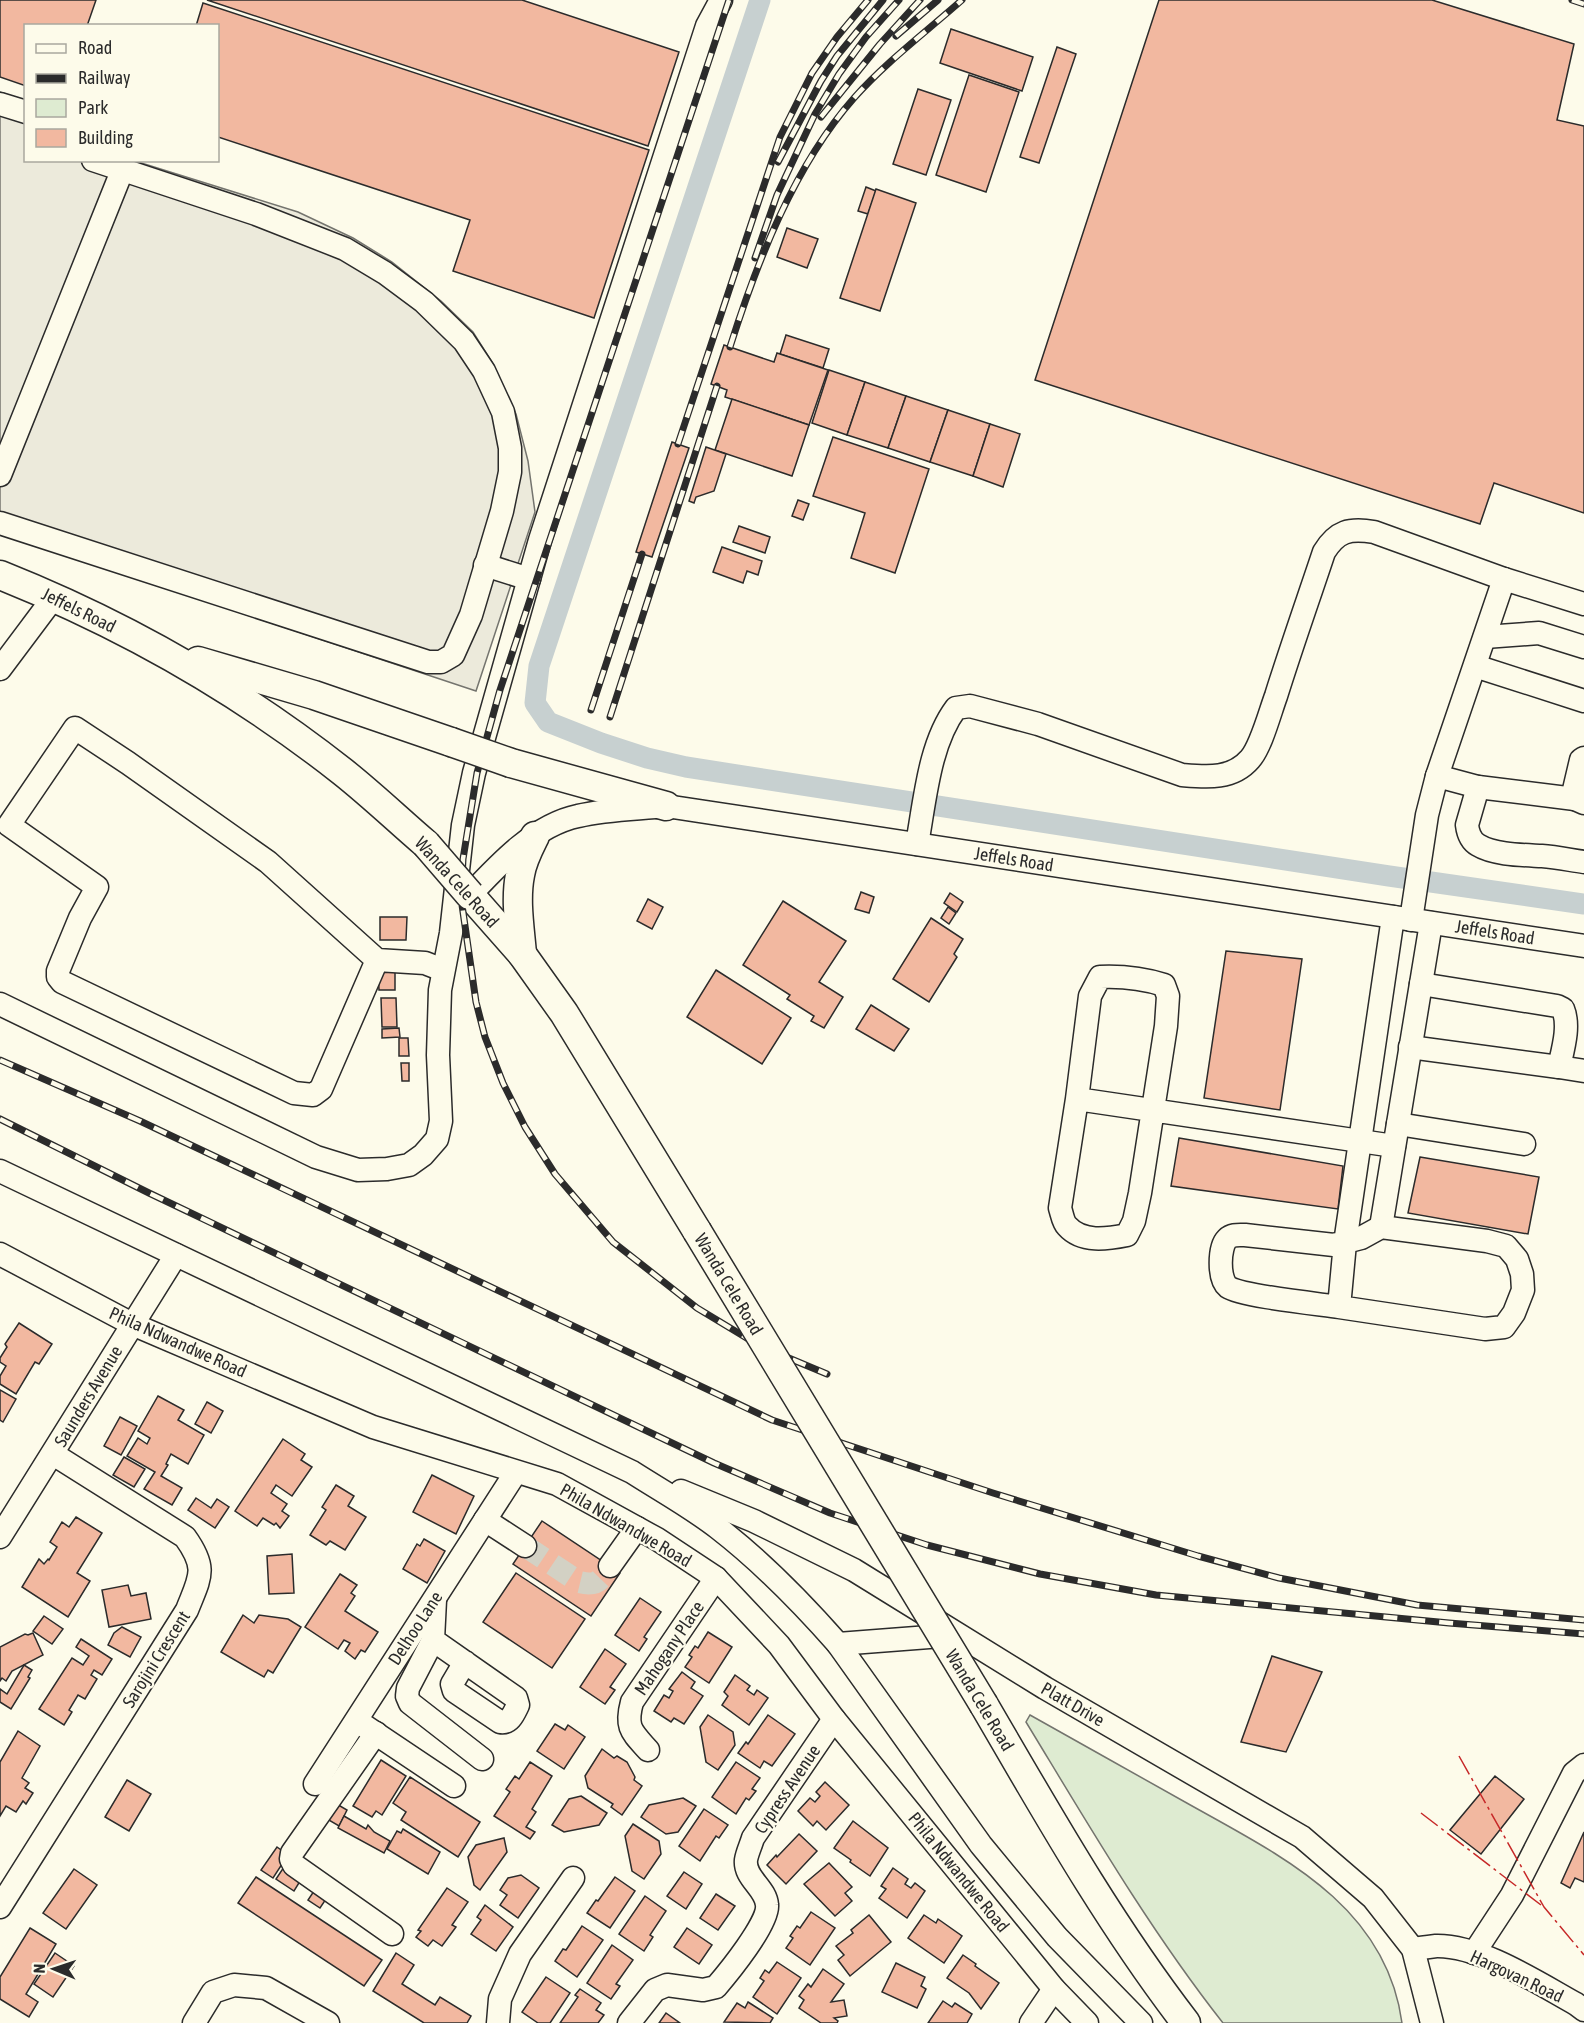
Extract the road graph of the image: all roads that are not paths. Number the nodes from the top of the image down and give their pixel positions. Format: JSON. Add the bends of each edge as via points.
{"nodes":[{"id":1,"x":721,"y":0,"type":"edge"},
{"id":2,"x":0,"y":104,"type":"edge"},
{"id":3,"x":24,"y":111,"type":"edge"},
{"id":4,"x":98,"y":162,"type":"edge"},
{"id":5,"x":122,"y":171,"type":"junction"},
{"id":6,"x":0,"y":475,"type":"edge"},
{"id":7,"x":0,"y":522,"type":"edge"},
{"id":8,"x":485,"y":565,"type":"junction"},
{"id":9,"x":0,"y":575,"type":"edge"},
{"id":10,"x":529,"y":579,"type":"junction"},
{"id":11,"x":1504,"y":579,"type":"junction"},
{"id":12,"x":54,"y":597,"type":"junction"},
{"id":13,"x":1584,"y":604,"type":"edge"},
{"id":14,"x":1485,"y":637,"type":"junction"},
{"id":15,"x":156,"y":648,"type":"junction"},
{"id":16,"x":1584,"y":648,"type":"edge"},
{"id":17,"x":1475,"y":666,"type":"junction"},
{"id":18,"x":0,"y":669,"type":"edge"},
{"id":19,"x":1584,"y":701,"type":"edge"},
{"id":20,"x":1584,"y":758,"type":"edge"},
{"id":21,"x":1437,"y":776,"type":"junction"},
{"id":22,"x":1478,"y":787,"type":"junction"},
{"id":23,"x":1580,"y":801,"type":"edge"},
{"id":24,"x":666,"y":806,"type":"junction"},
{"id":25,"x":535,"y":836,"type":"junction"},
{"id":26,"x":917,"y":844,"type":"junction"},
{"id":27,"x":1584,"y":862,"type":"edge"},
{"id":28,"x":478,"y":905,"type":"junction"},
{"id":29,"x":1412,"y":920,"type":"junction"},
{"id":30,"x":1584,"y":946,"type":"edge"},
{"id":31,"x":522,"y":954,"type":"junction"},
{"id":32,"x":377,"y":960,"type":"junction"},
{"id":33,"x":443,"y":970,"type":"junction"},
{"id":34,"x":1421,"y":984,"type":"junction"},
{"id":35,"x":0,"y":1004,"type":"edge"},
{"id":36,"x":1410,"y":1047,"type":"junction"},
{"id":37,"x":1559,"y":1067,"type":"junction"},
{"id":38,"x":1584,"y":1071,"type":"edge"},
{"id":39,"x":1077,"y":1100,"type":"junction"},
{"id":40,"x":1153,"y":1111,"type":"junction"},
{"id":41,"x":1398,"y":1124,"type":"junction"},
{"id":42,"x":1360,"y":1141,"type":"junction"},
{"id":43,"x":1524,"y":1144,"type":"dead end"},
{"id":44,"x":1394,"y":1146,"type":"junction"},
{"id":45,"x":0,"y":1171,"type":"edge"},
{"id":46,"x":1381,"y":1227,"type":"junction"},
{"id":47,"x":1345,"y":1243,"type":"junction"},
{"id":48,"x":0,"y":1254,"type":"edge"},
{"id":49,"x":176,"y":1255,"type":"junction"},
{"id":50,"x":1339,"y":1307,"type":"junction"},
{"id":51,"x":132,"y":1324,"type":"junction"},
{"id":52,"x":53,"y":1454,"type":"junction"},
{"id":53,"x":516,"y":1472,"type":"junction"},
{"id":54,"x":632,"y":1472,"type":"junction"},
{"id":55,"x":485,"y":1520,"type":"junction"},
{"id":56,"x":637,"y":1528,"type":"junction"},
{"id":57,"x":0,"y":1537,"type":"edge"},
{"id":58,"x":525,"y":1546,"type":"tunnel mouth"},
{"id":59,"x":610,"y":1566,"type":"tunnel mouth"},
{"id":60,"x":716,"y":1578,"type":"junction"},
{"id":61,"x":435,"y":1598,"type":"junction"},
{"id":62,"x":957,"y":1634,"type":"junction"},
{"id":63,"x":433,"y":1640,"type":"junction"},
{"id":64,"x":838,"y":1644,"type":"junction"},
{"id":65,"x":465,"y":1662,"type":"dead end"},
{"id":66,"x":834,"y":1719,"type":"junction"},
{"id":67,"x":356,"y":1720,"type":"junction"},
{"id":68,"x":375,"y":1733,"type":"junction"},
{"id":69,"x":648,"y":1750,"type":"dead end"},
{"id":70,"x":482,"y":1759,"type":"dead end"},
{"id":71,"x":1584,"y":1765,"type":"edge"},
{"id":72,"x":315,"y":1784,"type":"dead end"},
{"id":73,"x":453,"y":1786,"type":"dead end"},
{"id":74,"x":573,"y":1878,"type":"dead end"},
{"id":75,"x":0,"y":1907,"type":"edge"},
{"id":76,"x":393,"y":1934,"type":"dead end"},
{"id":77,"x":1413,"y":1949,"type":"junction"},
{"id":78,"x":1474,"y":1953,"type":"junction"},
{"id":79,"x":1054,"y":1989,"type":"junction"},
{"id":80,"x":1581,"y":2003,"type":"edge"},
{"id":81,"x":194,"y":2023,"type":"edge"},
{"id":82,"x":328,"y":2023,"type":"edge"},
{"id":83,"x":498,"y":2023,"type":"edge"},
{"id":84,"x":629,"y":2023,"type":"edge"},
{"id":85,"x":1031,"y":2023,"type":"edge"},
{"id":86,"x":1087,"y":2023,"type":"edge"},
{"id":87,"x":1140,"y":2023,"type":"edge"},
{"id":88,"x":1186,"y":2023,"type":"edge"},
{"id":89,"x":1432,"y":2023,"type":"edge"}],
"edges":[{"from":1,"to":10,"type":"street","via":[[707,26]]},
{"from":2,"to":3,"type":"street"},
{"from":4,"to":5,"type":"street"},
{"from":5,"to":6,"type":"street"},
{"from":5,"to":8,"type":"street","via":[[256,213],[345,249],[424,303],[464,341],[484,371],[503,412],[510,448],[510,472],[502,511]]},
{"from":7,"to":8,"type":"street","via":[[428,662],[441,662],[453,655],[471,615]]},
{"from":8,"to":10,"type":"street"},
{"from":9,"to":12,"type":"main road","name":"Jeffels Road"},
{"from":10,"to":33,"type":"street","via":[[474,773]]},
{"from":11,"to":13,"type":"street"},
{"from":11,"to":14,"type":"street"},
{"from":11,"to":26,"type":"street","via":[[1374,532],[1359,530],[1333,537],[1324,552],[1264,730],[1251,759],[1243,766],[1226,776],[1182,775],[1028,721],[970,706],[956,708],[945,722]]},
{"from":12,"to":15,"type":"main road","name":"Jeffels Road"},
{"from":12,"to":18,"type":"street"},
{"from":14,"to":16,"type":"street","via":[[1539,633]]},
{"from":14,"to":17,"type":"street"},
{"from":15,"to":24,"type":"main road","bridge":true,"via":[[314,695],[511,763]]},
{"from":15,"to":28,"type":"main road","name":"Wanda Cele Road","bridge":true,"via":[[235,694],[344,772],[426,844]]},
{"from":17,"to":19,"type":"street"},
{"from":17,"to":21,"type":"street"},
{"from":20,"to":23,"type":"street","via":[[1573,789]]},
{"from":21,"to":22,"type":"street"},
{"from":21,"to":29,"type":"street","via":[[1427,815]]},
{"from":22,"to":23,"type":"street"},
{"from":22,"to":27,"type":"street","via":[[1467,825],[1474,843],[1517,855]]},
{"from":24,"to":25,"type":"street","name":"Jeffels Road","via":[[576,816]]},
{"from":24,"to":26,"type":"street","name":"Jeffels Road"},
{"from":25,"to":28,"type":"street","name":"Jeffels Road","via":[[495,869]]},
{"from":25,"to":31,"type":"main road","via":[[519,876]]},
{"from":26,"to":29,"type":"street","name":"Jeffels Road"},
{"from":28,"to":31,"type":"main road","name":"Wanda Cele Road"},
{"from":29,"to":30,"type":"street","name":"Jeffels Road"},
{"from":29,"to":34,"type":"street"},
{"from":29,"to":42,"type":"street"},
{"from":31,"to":88,"type":"main road","name":"Wanda Cele Road","bridge":true,"via":[[564,1013],[1081,1870],[1147,1972]]},
{"from":32,"to":32,"type":"street","via":[[321,1089],[313,1095],[294,1093],[66,985],[58,971],[97,887],[9,825],[75,728],[268,862]]},
{"from":32,"to":33,"type":"street","via":[[425,963]]},
{"from":33,"to":35,"type":"street","via":[[438,1055],[441,1121],[437,1139],[409,1165],[387,1169],[358,1170],[316,1156]]},
{"from":34,"to":36,"type":"street"},
{"from":34,"to":37,"type":"street","via":[[1563,1009],[1567,1023]]},
{"from":36,"to":37,"type":"street"},
{"from":36,"to":41,"type":"street"},
{"from":37,"to":38,"type":"street"},
{"from":39,"to":40,"type":"street"},
{"from":39,"to":40,"type":"street","via":[[1090,996],[1100,977],[1146,979],[1164,985],[1168,996]]},
{"from":39,"to":40,"type":"street","via":[[1060,1208],[1066,1226],[1082,1236],[1107,1240],[1126,1235],[1134,1221]]},
{"from":40,"to":42,"type":"street"},
{"from":41,"to":43,"type":"street"},
{"from":41,"to":44,"type":"street"},
{"from":42,"to":44,"type":"street"},
{"from":42,"to":47,"type":"street"},
{"from":44,"to":46,"type":"street"},
{"from":45,"to":49,"type":"street","name":"Phila Ndwandwe Road"},
{"from":46,"to":47,"type":"street"},
{"from":46,"to":50,"type":"street","via":[[1506,1246],[1517,1259],[1522,1274],[1523,1290],[1514,1312],[1504,1327],[1485,1329]]},
{"from":47,"to":50,"type":"street"},
{"from":47,"to":50,"type":"street","via":[[1328,1246],[1232,1235],[1224,1245],[1220,1270],[1229,1288]]},
{"from":48,"to":51,"type":"street","name":"Phila Ndwandwe Road"},
{"from":49,"to":51,"type":"street","name":"Saunders Avenue"},
{"from":49,"to":54,"type":"street","name":"Phila Ndwandwe Road"},
{"from":51,"to":52,"type":"street","name":"Saunders Avenue"},
{"from":51,"to":53,"type":"street","name":"Phila Ndwandwe Road","via":[[373,1427]]},
{"from":52,"to":57,"type":"street","name":"Saunders Avenue"},
{"from":52,"to":75,"type":"street","name":"Sarojini Crescent","via":[[185,1537],[197,1554],[200,1577],[187,1610]]},
{"from":53,"to":55,"type":"street","name":"Delhoo Lane"},
{"from":53,"to":56,"type":"street","name":"Phila Ndwandwe Road","via":[[557,1484]]},
{"from":54,"to":62,"type":"street","name":"Platt Drive","via":[[754,1521],[854,1570]]},
{"from":54,"to":64,"type":"street","name":"Phila Ndwandwe Road","via":[[716,1527],[759,1562]]},
{"from":55,"to":58,"type":"street"},
{"from":55,"to":61,"type":"street","name":"Delhoo Lane"},
{"from":56,"to":59,"type":"street"},
{"from":56,"to":60,"type":"street","name":"Phila Ndwandwe Road"},
{"from":60,"to":66,"type":"street","name":"Phila Ndwandwe Road","via":[[779,1645]]},
{"from":60,"to":69,"type":"street","name":"Mahogany Place","via":[[632,1702],[629,1729]]},
{"from":61,"to":63,"type":"street"},
{"from":61,"to":67,"type":"street","name":"Delhoo Lane"},
{"from":62,"to":64,"type":"street"},
{"from":62,"to":77,"type":"street","name":"Platt Drive","via":[[1302,1837],[1373,1898]]},
{"from":63,"to":65,"type":"street"},
{"from":63,"to":70,"type":"street","via":[[408,1688],[410,1704]]},
{"from":64,"to":87,"type":"street","name":"Phila Ndwandwe Road","via":[[981,1845],[1057,1937]]},
{"from":66,"to":79,"type":"street","name":"Phila Ndwandwe Road"},
{"from":66,"to":84,"type":"street","name":"Cypress Avenue","via":[[753,1838],[748,1852],[747,1870],[765,1895],[767,1905],[761,1926],[716,1987],[703,1990],[667,1985],[655,1989]]},
{"from":67,"to":68,"type":"street"},
{"from":67,"to":72,"type":"street","name":"Delhoo Lane"},
{"from":68,"to":73,"type":"street"},
{"from":68,"to":76,"type":"street","via":[[292,1852],[291,1859],[294,1865]]},
{"from":71,"to":78,"type":"street","via":[[1575,1773],[1512,1895]]},
{"from":74,"to":83,"type":"street","via":[[520,1954],[500,1999]]},
{"from":77,"to":78,"type":"street","name":"Hargovan Road","via":[[1438,1946]]},
{"from":77,"to":89,"type":"street","name":"Platt Drive"},
{"from":78,"to":80,"type":"street","name":"Hargovan Road"},
{"from":79,"to":85,"type":"street"},
{"from":79,"to":86,"type":"street","name":"Phila Ndwandwe Road"},
{"from":81,"to":82,"type":"street","via":[[213,1992],[234,1985],[266,1988]]}]}
